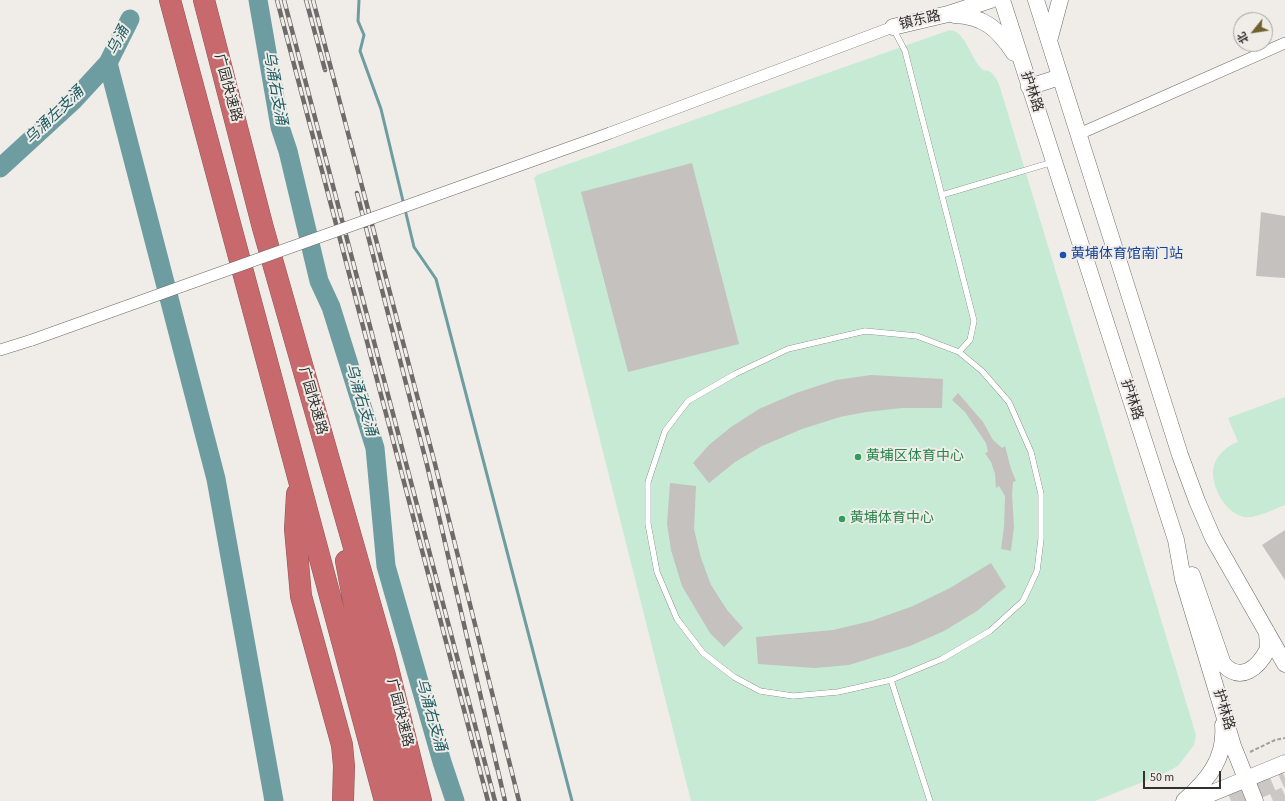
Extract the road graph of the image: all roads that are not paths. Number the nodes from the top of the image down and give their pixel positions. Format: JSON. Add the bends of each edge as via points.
{"nodes":[{"id":1,"x":170,"y":0,"type":"edge"},
{"id":2,"x":204,"y":0,"type":"edge"},
{"id":3,"x":991,"y":0,"type":"edge"},
{"id":4,"x":1002,"y":0,"type":"edge"},
{"id":5,"x":1036,"y":0,"type":"edge"},
{"id":6,"x":1060,"y":0,"type":"edge"},
{"id":7,"x":951,"y":5,"type":"edge"},
{"id":8,"x":893,"y":27,"type":"junction"},
{"id":9,"x":1049,"y":41,"type":"junction"},
{"id":10,"x":1285,"y":43,"type":"edge"},
{"id":11,"x":1024,"y":69,"type":"junction"},
{"id":12,"x":1060,"y":77,"type":"junction"},
{"id":13,"x":1030,"y":87,"type":"junction"},
{"id":14,"x":1079,"y":134,"type":"junction"},
{"id":15,"x":1054,"y":162,"type":"junction"},
{"id":16,"x":942,"y":195,"type":"junction"},
{"id":17,"x":0,"y":350,"type":"edge"},
{"id":18,"x":959,"y":352,"type":"junction"},
{"id":19,"x":324,"y":443,"type":"junction"},
{"id":20,"x":298,"y":477,"type":"junction"},
{"id":21,"x":1176,"y":540,"type":"junction"},
{"id":22,"x":1267,"y":632,"type":"junction"},
{"id":23,"x":1285,"y":657,"type":"edge"},
{"id":24,"x":1285,"y":664,"type":"edge"},
{"id":25,"x":891,"y":680,"type":"junction"},
{"id":26,"x":1221,"y":705,"type":"junction"},
{"id":27,"x":373,"y":756,"type":"junction"},
{"id":28,"x":1285,"y":762,"type":"edge"},
{"id":29,"x":1246,"y":779,"type":"junction"},
{"id":30,"x":343,"y":801,"type":"edge"},
{"id":31,"x":375,"y":801,"type":"edge"},
{"id":32,"x":385,"y":801,"type":"edge"},
{"id":33,"x":401,"y":801,"type":"edge"},
{"id":34,"x":421,"y":801,"type":"edge"},
{"id":35,"x":930,"y":801,"type":"edge"},
{"id":36,"x":1184,"y":801,"type":"edge"},
{"id":37,"x":1193,"y":801,"type":"edge"},
{"id":38,"x":1255,"y":801,"type":"edge"}],
"edges":[{"from":1,"to":20,"type":"highway"},
{"from":2,"to":19,"type":"highway","name":"广园快速路","via":[[263,228]]},
{"from":3,"to":7,"type":"main road","name":"镇东路"},
{"from":4,"to":11,"type":"main road","name":"护林路"},
{"from":5,"to":9,"type":"main road"},
{"from":6,"to":9,"type":"main road"},
{"from":7,"to":8,"type":"main road","name":"镇东路"},
{"from":7,"to":11,"type":"main road","via":[[992,27],[1003,36]]},
{"from":8,"to":16,"type":"lane","via":[[905,52]]},
{"from":8,"to":17,"type":"street","bridge":true,"via":[[610,133]]},
{"from":9,"to":12,"type":"main road"},
{"from":10,"to":14,"type":"street"},
{"from":11,"to":13,"type":"main road","name":"护林路"},
{"from":12,"to":13,"type":"main road"},
{"from":12,"to":14,"type":"main road"},
{"from":13,"to":15,"type":"main road","name":"护林路"},
{"from":14,"to":22,"type":"main road","via":[[1180,455],[1197,501],[1222,555]]},
{"from":15,"to":16,"type":"lane"},
{"from":15,"to":21,"type":"main road","name":"护林路"},
{"from":16,"to":18,"type":"lane","via":[[974,321],[970,340]]},
{"from":18,"to":25,"type":"lane","via":[[982,371],[1009,402],[1031,452],[1041,494],[1041,539],[1037,571],[1023,601],[990,631],[942,659]]},
{"from":18,"to":25,"type":"lane","via":[[917,336],[865,331],[788,349],[735,374],[688,401],[665,431],[648,482],[648,524],[657,572],[677,619],[703,653],[734,677],[760,691],[794,696],[838,692]]},
{"from":19,"to":33,"type":"highway","via":[[356,618]]},
{"from":19,"to":34,"type":"highway","name":"广园快速路","via":[[385,656]]},
{"from":20,"to":27,"type":"highway"},
{"from":20,"to":30,"type":"highway","via":[[295,529],[301,596],[342,745]]},
{"from":21,"to":22,"type":"main road","via":[[1195,581],[1223,664],[1228,669],[1243,673],[1255,667],[1268,649]]},
{"from":21,"to":26,"type":"main road","name":"护林路","via":[[1183,579]]},
{"from":22,"to":23,"type":"main road"},
{"from":22,"to":24,"type":"main road"},
{"from":25,"to":35,"type":"lane"},
{"from":26,"to":29,"type":"main road","name":"护林路"},
{"from":26,"to":36,"type":"main road","via":[[1224,733],[1220,757],[1211,774]]},
{"from":27,"to":31,"type":"highway"},
{"from":27,"to":32,"type":"highway"},
{"from":28,"to":29,"type":"main road"},
{"from":29,"to":37,"type":"main road"},
{"from":29,"to":38,"type":"main road","name":"护林路"}]}
